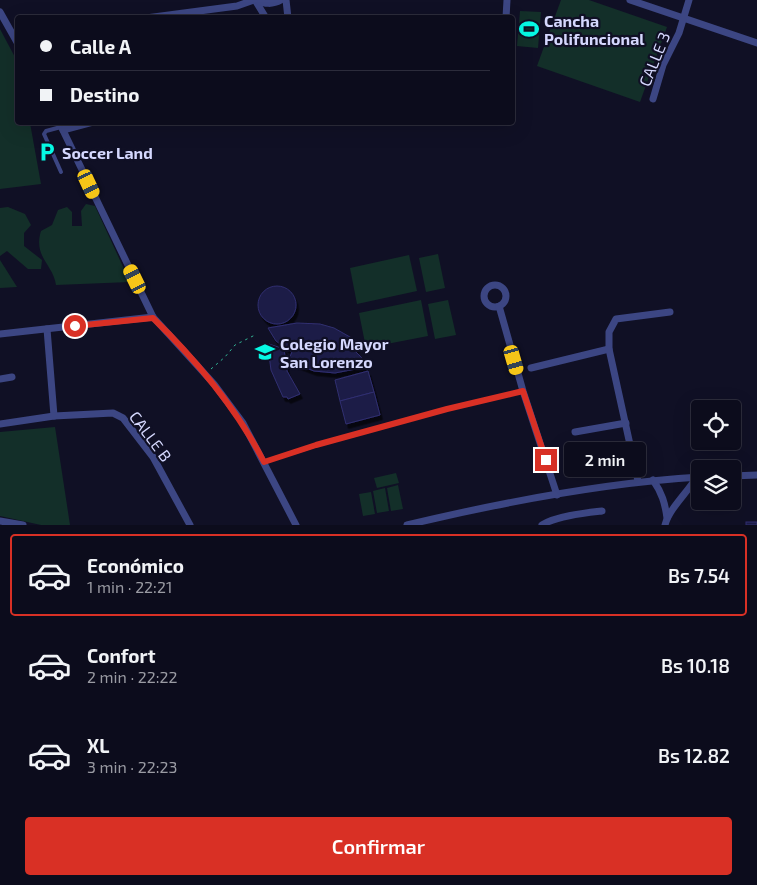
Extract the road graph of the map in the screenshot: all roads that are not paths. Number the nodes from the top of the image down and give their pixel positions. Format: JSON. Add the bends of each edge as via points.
{"nodes":[{"id":1,"x":255,"y":0,"type":"edge"},
{"id":2,"x":281,"y":0,"type":"edge"},
{"id":3,"x":286,"y":0,"type":"edge"},
{"id":4,"x":507,"y":0,"type":"edge"},
{"id":5,"x":630,"y":0,"type":"edge"},
{"id":6,"x":689,"y":0,"type":"edge"},
{"id":7,"x":0,"y":13,"type":"edge"},
{"id":8,"x":169,"y":15,"type":"edge"},
{"id":9,"x":264,"y":15,"type":"edge"},
{"id":10,"x":288,"y":15,"type":"edge"},
{"id":11,"x":506,"y":15,"type":"edge"},
{"id":12,"x":684,"y":19,"type":"junction"},
{"id":13,"x":15,"y":39,"type":"edge"},
{"id":14,"x":757,"y":43,"type":"edge"},
{"id":15,"x":653,"y":99,"type":"dead end"},
{"id":16,"x":61,"y":126,"type":"edge"},
{"id":17,"x":61,"y":172,"type":"dead end"},
{"id":18,"x":499,"y":306,"type":"dead end"},
{"id":19,"x":670,"y":312,"type":"dead end"},
{"id":20,"x":153,"y":318,"type":"junction"},
{"id":21,"x":46,"y":329,"type":"junction"},
{"id":22,"x":0,"y":334,"type":"edge"},
{"id":23,"x":609,"y":349,"type":"junction"},
{"id":24,"x":531,"y":368,"type":"dead end"},
{"id":25,"x":12,"y":378,"type":"dead end"},
{"id":26,"x":0,"y":379,"type":"edge"},
{"id":27,"x":523,"y":391,"type":"junction"},
{"id":28,"x":54,"y":416,"type":"junction"},
{"id":29,"x":626,"y":423,"type":"junction"},
{"id":30,"x":0,"y":424,"type":"edge"},
{"id":31,"x":575,"y":432,"type":"dead end"},
{"id":32,"x":264,"y":462,"type":"junction"},
{"id":33,"x":757,"y":475,"type":"edge"},
{"id":34,"x":741,"y":476,"type":"edge"},
{"id":35,"x":691,"y":478,"type":"edge"},
{"id":36,"x":653,"y":480,"type":"junction"},
{"id":37,"x":638,"y":482,"type":"junction"},
{"id":38,"x":691,"y":487,"type":"edge"},
{"id":39,"x":557,"y":495,"type":"junction"},
{"id":40,"x":602,"y":512,"type":"dead end"},
{"id":41,"x":0,"y":521,"type":"edge"},
{"id":42,"x":666,"y":522,"type":"edge"},
{"id":43,"x":23,"y":525,"type":"edge"},
{"id":44,"x":190,"y":525,"type":"edge"},
{"id":45,"x":296,"y":525,"type":"edge"},
{"id":46,"x":407,"y":525,"type":"edge"},
{"id":47,"x":542,"y":525,"type":"edge"}],
"edges":[{"from":1,"to":2,"type":"street","via":[[267,4]]},
{"from":1,"to":8,"type":"street","via":[[237,6]]},
{"from":1,"to":9,"type":"street"},
{"from":3,"to":10,"type":"street"},
{"from":4,"to":11,"type":"street"},
{"from":5,"to":12,"type":"street"},
{"from":6,"to":12,"type":"street","name":"CALLE 3"},
{"from":7,"to":13,"type":"street"},
{"from":12,"to":14,"type":"street"},
{"from":12,"to":15,"type":"street","name":"CALLE 3","via":[[663,65]]},
{"from":16,"to":17,"type":"lane","via":[[44,134]]},
{"from":16,"to":20,"type":"street"},
{"from":18,"to":27,"type":"street"},
{"from":19,"to":23,"type":"street","via":[[616,319],[609,332]]},
{"from":20,"to":21,"type":"street"},
{"from":20,"to":32,"type":"street","via":[[214,384],[249,432]]},
{"from":21,"to":22,"type":"street"},
{"from":21,"to":28,"type":"street"},
{"from":23,"to":24,"type":"street"},
{"from":23,"to":29,"type":"street"},
{"from":25,"to":26,"type":"street"},
{"from":27,"to":32,"type":"lane","via":[[447,409]]},
{"from":27,"to":39,"type":"street"},
{"from":28,"to":30,"type":"street","name":"CALLE B"},
{"from":28,"to":44,"type":"street","name":"CALLE B","via":[[113,413],[123,418],[153,457]]},
{"from":29,"to":31,"type":"street"},
{"from":29,"to":37,"type":"street"},
{"from":32,"to":45,"type":"street"},
{"from":33,"to":34,"type":"street"},
{"from":35,"to":36,"type":"street"},
{"from":36,"to":37,"type":"street"},
{"from":36,"to":42,"type":"street","via":[[666,504]]},
{"from":37,"to":39,"type":"street"},
{"from":38,"to":42,"type":"street"},
{"from":39,"to":46,"type":"street"},
{"from":40,"to":47,"type":"street"},
{"from":41,"to":43,"type":"street"}]}
